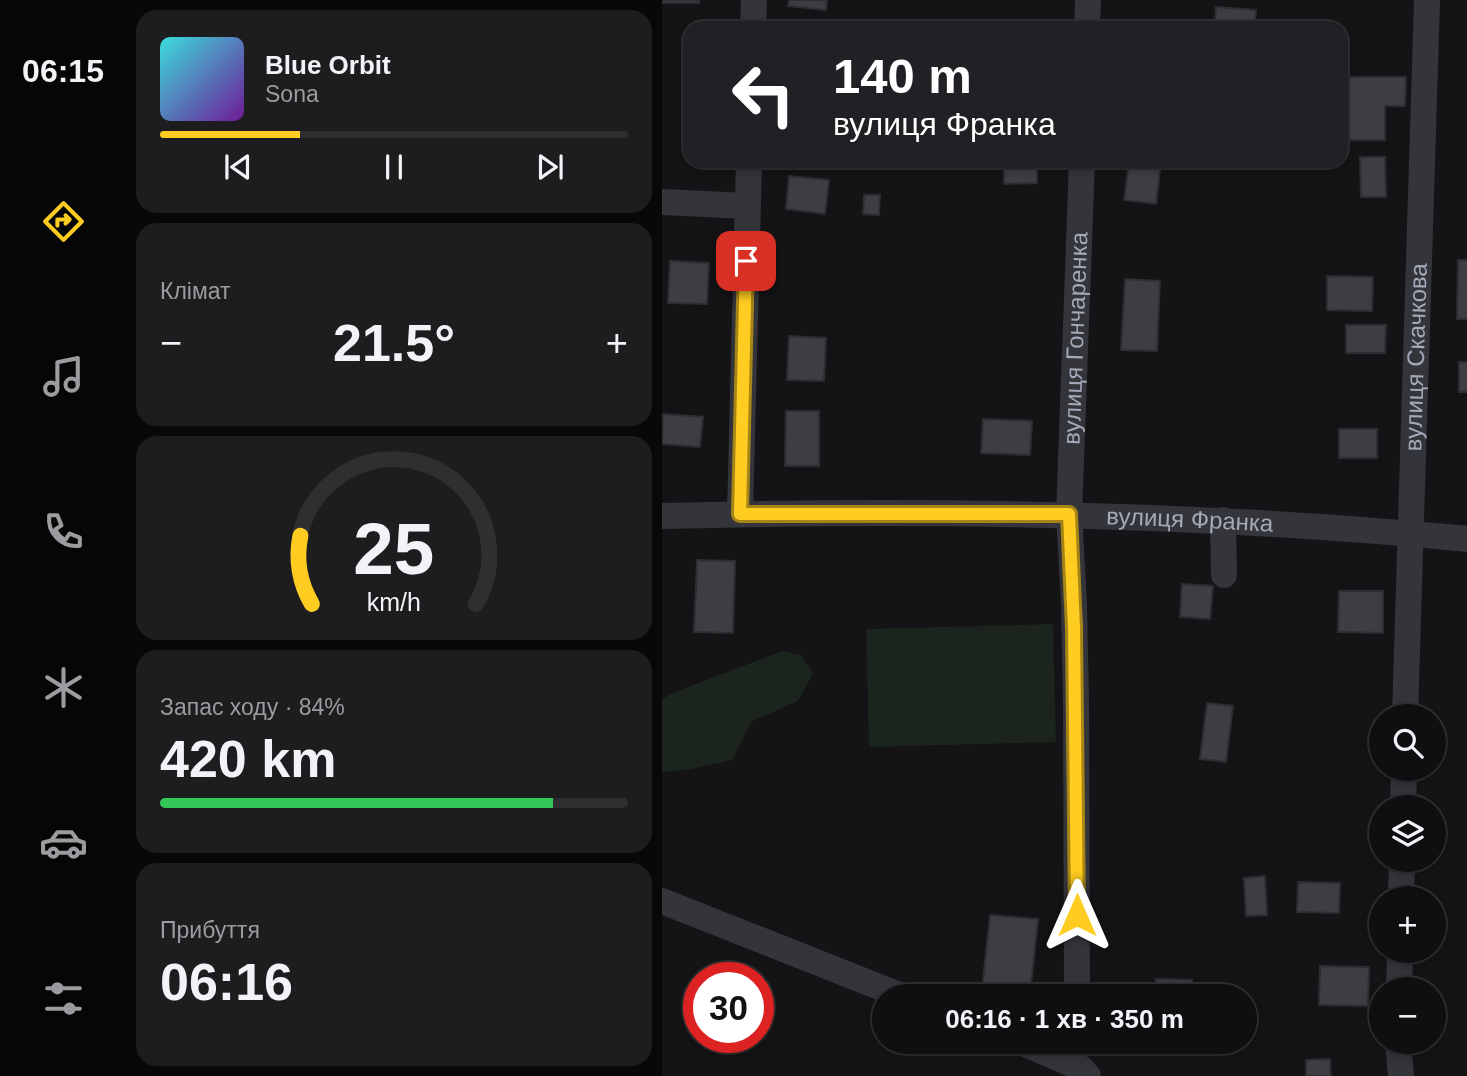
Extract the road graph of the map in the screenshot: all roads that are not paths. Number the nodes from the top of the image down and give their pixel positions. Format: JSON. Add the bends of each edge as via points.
{"nodes":[{"id":1,"x":754,"y":0,"type":"edge"},
{"id":2,"x":1088,"y":0,"type":"edge"},
{"id":3,"x":1427,"y":0,"type":"edge"},
{"id":4,"x":753,"y":21,"type":"edge"},
{"id":5,"x":1087,"y":21,"type":"edge"},
{"id":6,"x":749,"y":168,"type":"edge"},
{"id":7,"x":1082,"y":168,"type":"edge"},
{"id":8,"x":662,"y":202,"type":"edge"},
{"id":9,"x":748,"y":206,"type":"junction"},
{"id":10,"x":740,"y":514,"type":"junction"},
{"id":11,"x":1069,"y":514,"type":"junction"},
{"id":12,"x":662,"y":516,"type":"edge"},
{"id":13,"x":1223,"y":520,"type":"junction"},
{"id":14,"x":1409,"y":533,"type":"junction"},
{"id":15,"x":1468,"y":539,"type":"edge"},
{"id":16,"x":1224,"y":575,"type":"dead end"},
{"id":17,"x":1405,"y":704,"type":"edge"},
{"id":18,"x":662,"y":901,"type":"edge"},
{"id":19,"x":872,"y":984,"type":"edge"},
{"id":20,"x":1077,"y":984,"type":"edge"},
{"id":21,"x":1046,"y":1054,"type":"edge"},
{"id":22,"x":1077,"y":1054,"type":"edge"},
{"id":23,"x":1399,"y":1054,"type":"edge"},
{"id":24,"x":1085,"y":1072,"type":"edge"},
{"id":25,"x":1401,"y":1076,"type":"edge"}],
"edges":[{"from":1,"to":4,"type":"street"},
{"from":2,"to":5,"type":"street"},
{"from":3,"to":14,"type":"street","name":"вулиця Скачкова"},
{"from":6,"to":9,"type":"street"},
{"from":7,"to":11,"type":"street","name":"вулиця Гончаренка"},
{"from":8,"to":9,"type":"street"},
{"from":9,"to":10,"type":"street"},
{"from":10,"to":11,"type":"street","name":"вулиця Франка"},
{"from":10,"to":12,"type":"street","name":"вулиця Франка"},
{"from":11,"to":13,"type":"street","name":"вулиця Франка"},
{"from":11,"to":20,"type":"street","name":"вулиця Гончаренка","via":[[1076,701]]},
{"from":13,"to":14,"type":"street","name":"вулиця Франка"},
{"from":13,"to":16,"type":"street"},
{"from":14,"to":15,"type":"street","name":"вулиця Франка"},
{"from":14,"to":17,"type":"street","name":"вулиця Скачкова"},
{"from":18,"to":19,"type":"street"},
{"from":21,"to":24,"type":"street"},
{"from":22,"to":24,"type":"street"},
{"from":23,"to":25,"type":"street"}]}
